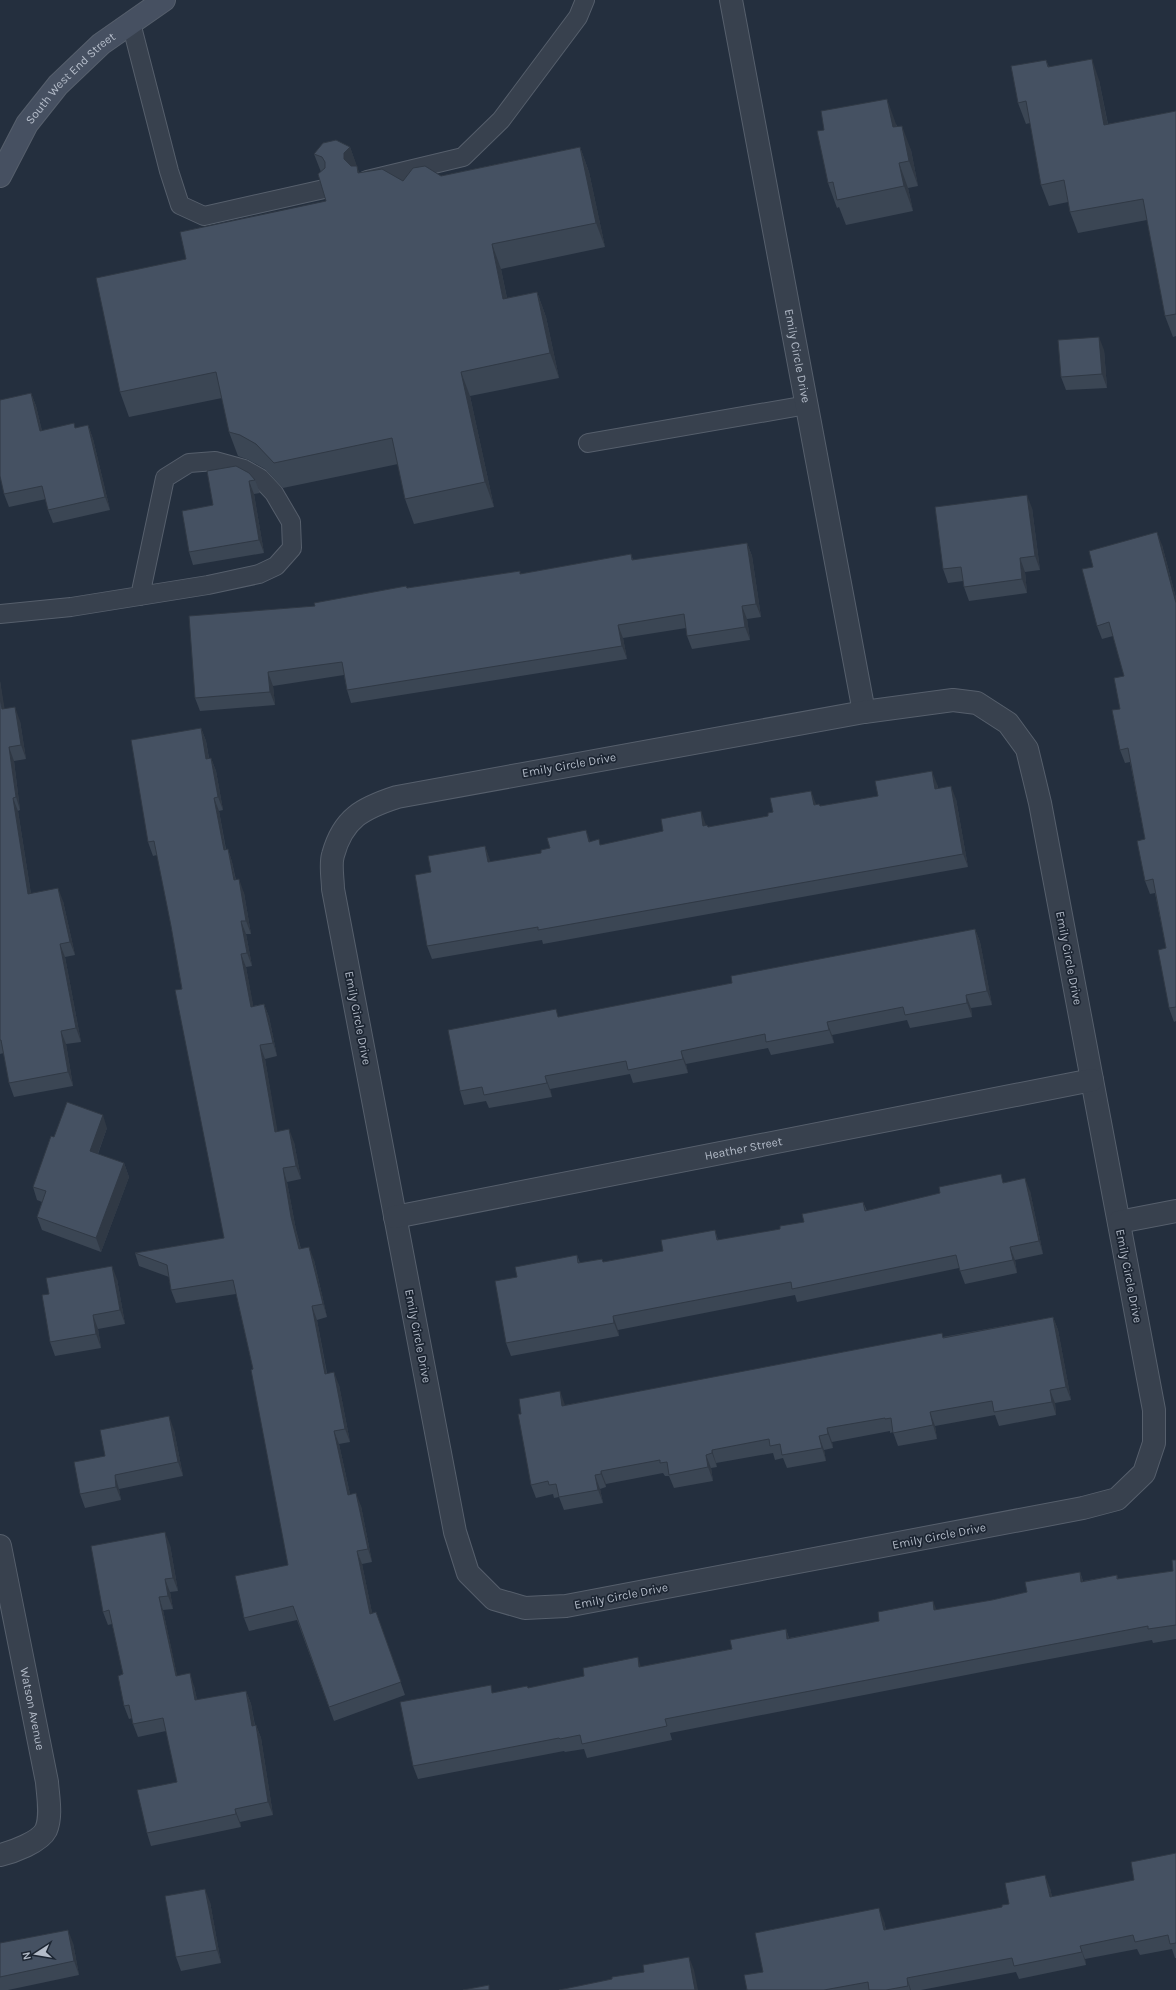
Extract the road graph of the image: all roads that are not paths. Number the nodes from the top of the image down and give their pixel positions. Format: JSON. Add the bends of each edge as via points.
{"nodes":[{"id":1,"x":164,"y":0,"type":"edge"},
{"id":2,"x":585,"y":0,"type":"edge"},
{"id":3,"x":731,"y":0,"type":"edge"},
{"id":4,"x":131,"y":23,"type":"junction"},
{"id":5,"x":0,"y":176,"type":"edge"},
{"id":6,"x":363,"y":181,"type":"edge"},
{"id":7,"x":324,"y":189,"type":"edge"},
{"id":8,"x":807,"y":405,"type":"junction"},
{"id":9,"x":588,"y":443,"type":"dead end"},
{"id":10,"x":140,"y":596,"type":"junction"},
{"id":11,"x":0,"y":614,"type":"edge"},
{"id":12,"x":864,"y":712,"type":"junction"},
{"id":13,"x":1092,"y":1080,"type":"junction"},
{"id":14,"x":1176,"y":1211,"type":"edge"},
{"id":15,"x":395,"y":1217,"type":"junction"},
{"id":16,"x":1119,"y":1222,"type":"junction"},
{"id":17,"x":0,"y":1546,"type":"edge"},
{"id":18,"x":5,"y":1854,"type":"edge"}],
"edges":[{"from":1,"to":4,"type":"street","name":"South West End Street"},
{"from":2,"to":6,"type":"lane","via":[[578,17],[501,120],[464,157]]},
{"from":3,"to":8,"type":"street","name":"Emily Circle Drive"},
{"from":4,"to":5,"type":"street","name":"South West End Street","via":[[101,44],[58,85],[27,124]]},
{"from":4,"to":7,"type":"lane","via":[[180,205],[204,216]]},
{"from":8,"to":9,"type":"lane"},
{"from":8,"to":12,"type":"street","name":"Emily Circle Drive"},
{"from":10,"to":10,"type":"lane","via":[[259,574],[276,566],[292,548],[291,522],[274,493],[260,478],[244,469],[215,461],[189,462],[165,478]]},
{"from":10,"to":11,"type":"lane","via":[[71,607]]},
{"from":12,"to":13,"type":"street","name":"Emily Circle Drive","via":[[953,700],[977,703],[1008,723],[1027,750],[1040,803]]},
{"from":12,"to":15,"type":"street","name":"Emily Circle Drive","via":[[397,797],[368,806],[347,823],[333,856],[333,889]]},
{"from":13,"to":15,"type":"street","name":"Heather Street"},
{"from":13,"to":16,"type":"street","name":"Emily Circle Drive"},
{"from":14,"to":16,"type":"street"},
{"from":15,"to":16,"type":"street","name":"Emily Circle Drive","via":[[455,1532],[468,1573],[494,1599],[525,1608],[566,1606],[1083,1508],[1117,1499],[1144,1473],[1154,1443],[1154,1410]]},
{"from":17,"to":18,"type":"street","name":"Watson Avenue","via":[[47,1782],[49,1811],[46,1830],[29,1845]]}]}
